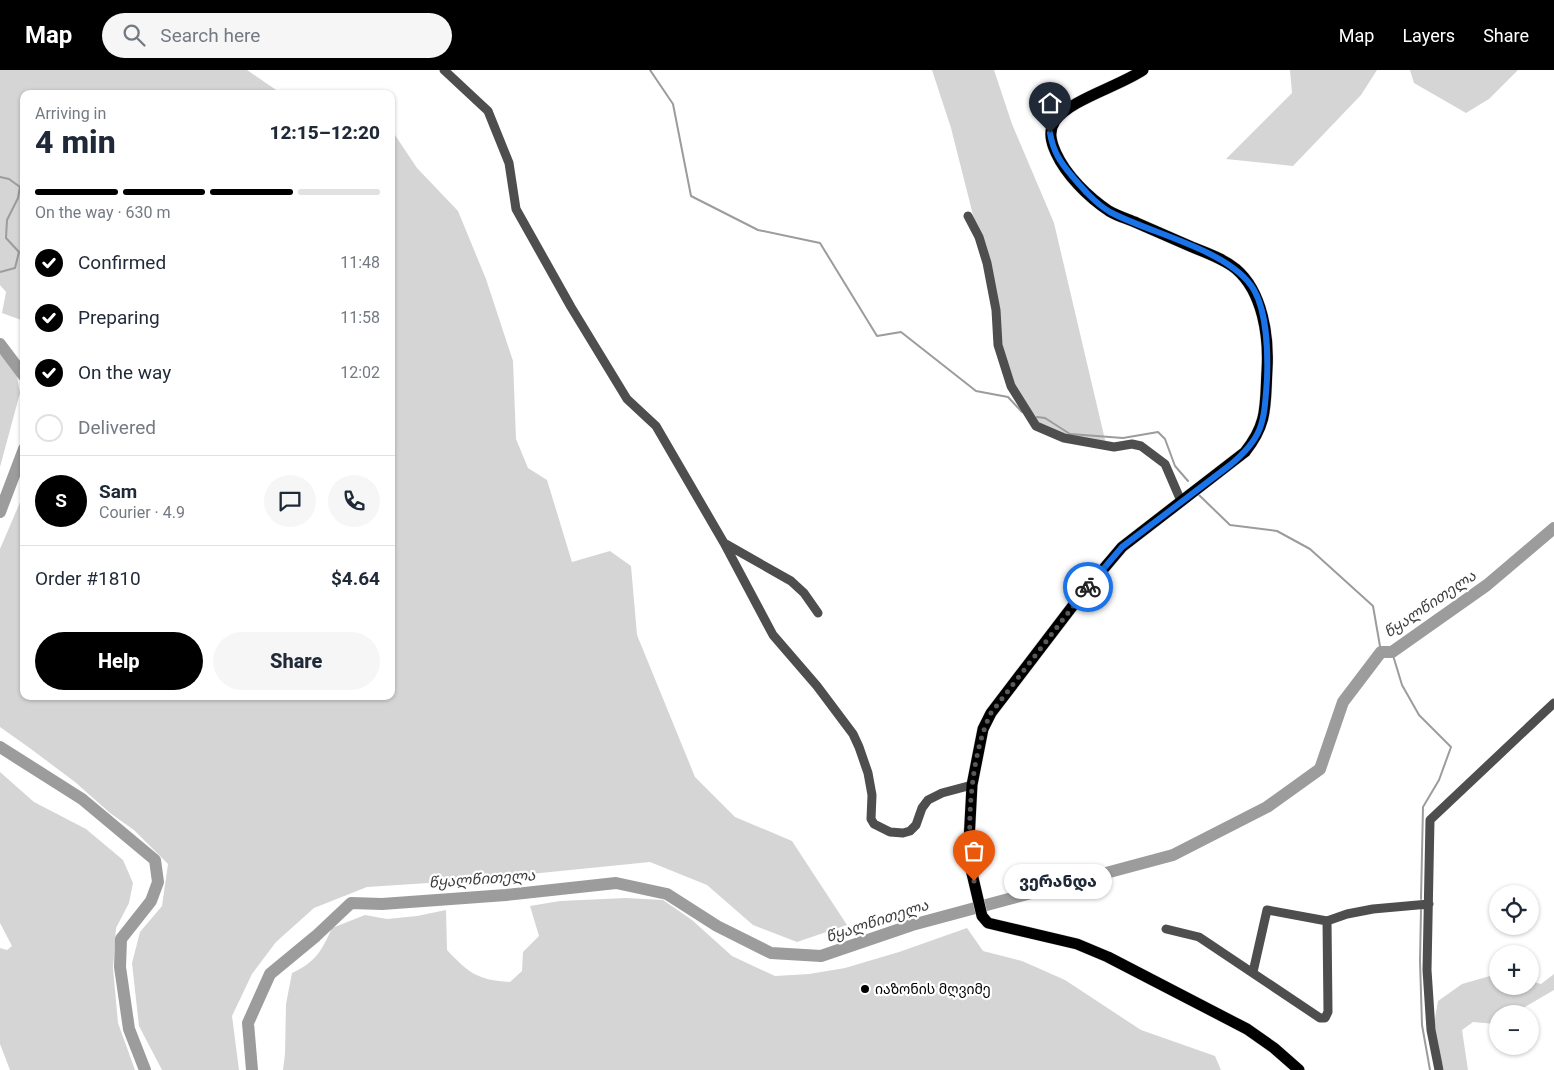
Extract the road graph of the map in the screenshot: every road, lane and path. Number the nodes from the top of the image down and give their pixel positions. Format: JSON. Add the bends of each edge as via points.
{"nodes":[{"id":1,"x":444,"y":70,"type":"edge"},
{"id":2,"x":1143,"y":70,"type":"edge"},
{"id":3,"x":968,"y":216,"type":"dead end"},
{"id":4,"x":1181,"y":502,"type":"junction"},
{"id":5,"x":724,"y":543,"type":"junction"},
{"id":6,"x":818,"y":613,"type":"dead end"},
{"id":7,"x":1554,"y":703,"type":"edge"},
{"id":8,"x":972,"y":785,"type":"junction"},
{"id":9,"x":1429,"y":904,"type":"junction"},
{"id":10,"x":1327,"y":921,"type":"junction"},
{"id":11,"x":1166,"y":929,"type":"dead end"},
{"id":12,"x":1253,"y":972,"type":"junction"},
{"id":13,"x":1299,"y":1070,"type":"edge"},
{"id":14,"x":1439,"y":1070,"type":"edge"}],
"edges":[{"from":1,"to":5,"type":"street","via":[[488,111],[510,163],[516,209],[627,399],[656,426]]},
{"from":2,"to":4,"type":"main road","via":[[1061,113],[1050,133],[1052,146],[1060,162],[1084,191],[1110,211],[1219,258],[1236,269],[1254,290],[1264,317],[1268,366],[1265,416],[1256,438],[1230,465]]},
{"from":3,"to":4,"type":"street","via":[[987,263],[1003,362],[1012,386],[1036,426],[1064,438],[1114,447],[1141,446],[1165,464]]},
{"from":4,"to":8,"type":"main road","via":[[1122,547],[991,713],[983,729]]},
{"from":5,"to":6,"type":"street","via":[[791,581]]},
{"from":5,"to":8,"type":"street","via":[[773,635],[817,686],[860,747],[870,784],[874,824],[890,832],[910,831],[928,800]]},
{"from":7,"to":9,"type":"street","via":[[1430,820]]},
{"from":8,"to":13,"type":"main road","via":[[970,865],[982,916],[992,924],[1076,944],[1108,957],[1247,1029]]},
{"from":9,"to":10,"type":"street","via":[[1374,909]]},
{"from":9,"to":14,"type":"street","via":[[1431,1030]]},
{"from":10,"to":12,"type":"street","via":[[1267,910]]},
{"from":10,"to":12,"type":"street","via":[[1328,1012],[1325,1018],[1320,1018]]},
{"from":11,"to":12,"type":"street","via":[[1199,937]]}]}
